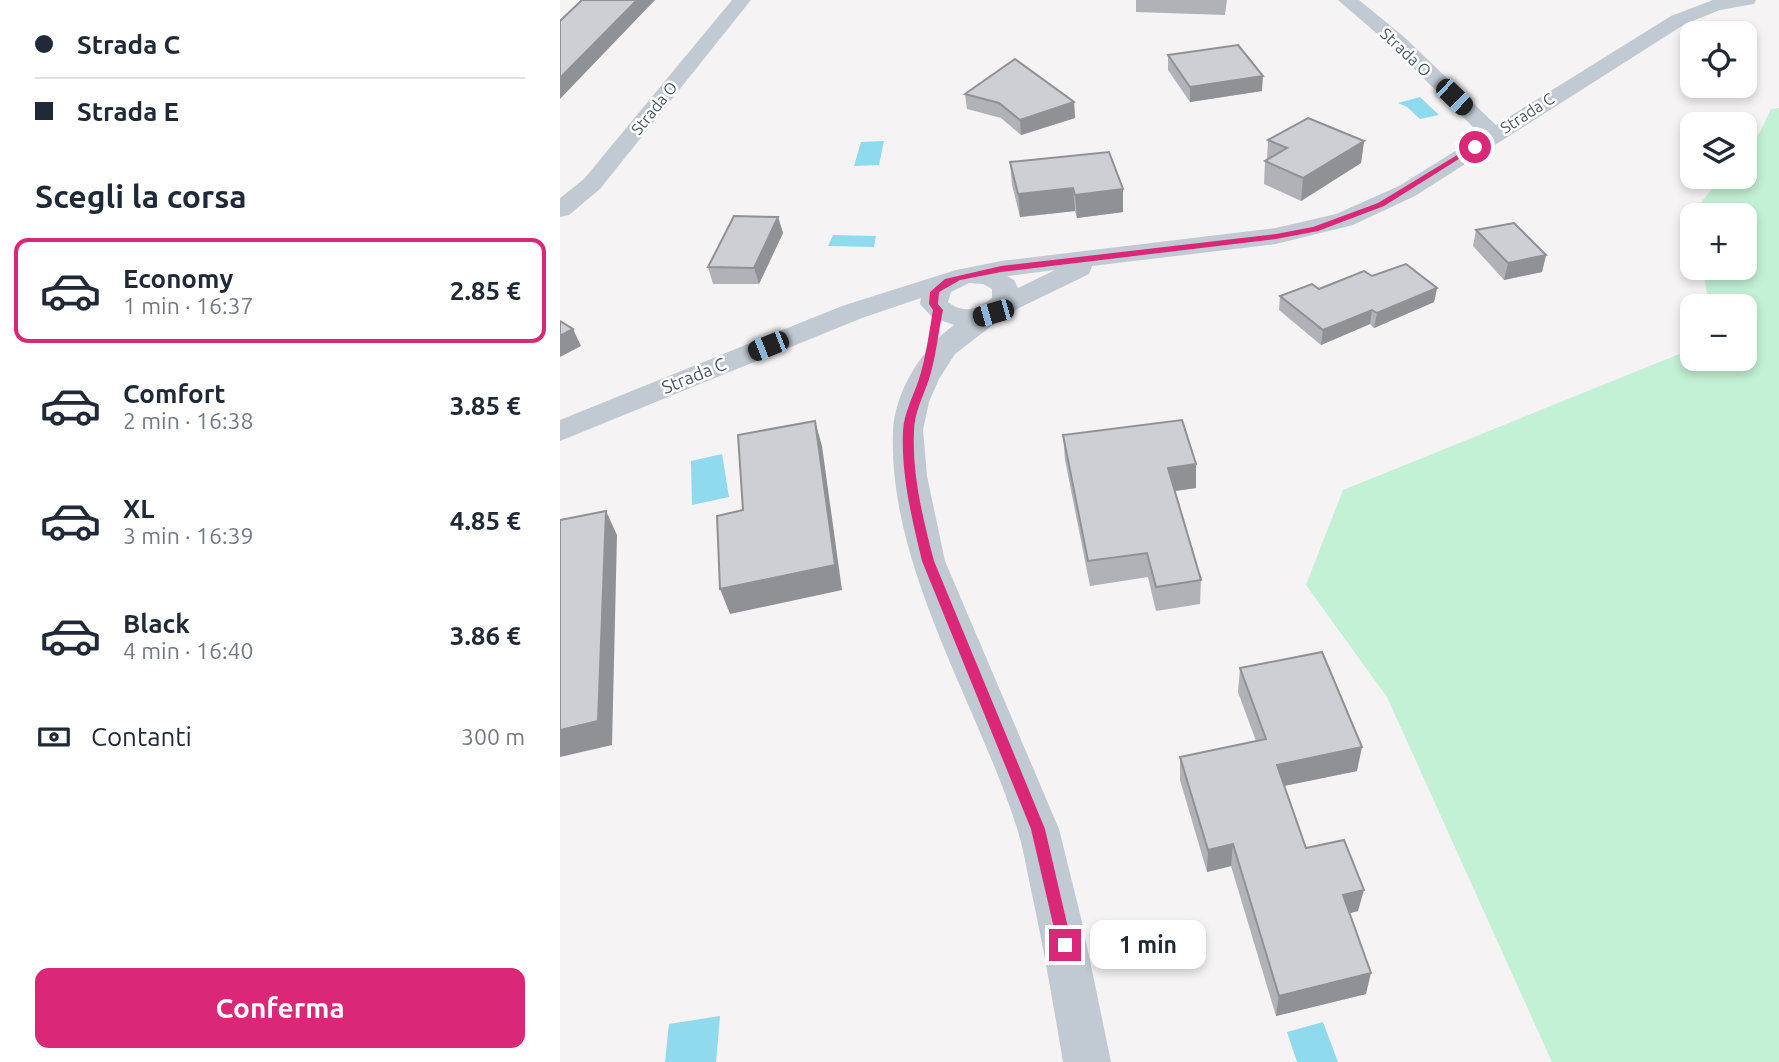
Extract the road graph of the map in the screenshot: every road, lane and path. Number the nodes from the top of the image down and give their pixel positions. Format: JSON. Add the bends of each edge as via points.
{"nodes":[{"id":1,"x":742,"y":0,"type":"edge"},
{"id":2,"x":1347,"y":0,"type":"edge"},
{"id":3,"x":1747,"y":0,"type":"edge"},
{"id":4,"x":1494,"y":135,"type":"junction"},
{"id":5,"x":560,"y":210,"type":"edge"},
{"id":6,"x":1101,"y":257,"type":"junction"},
{"id":7,"x":958,"y":278,"type":"junction"},
{"id":8,"x":868,"y":306,"type":"junction"},
{"id":9,"x":936,"y":307,"type":"junction"},
{"id":10,"x":997,"y":310,"type":"junction"},
{"id":11,"x":924,"y":379,"type":"junction"},
{"id":12,"x":560,"y":431,"type":"edge"},
{"id":13,"x":1087,"y":1062,"type":"edge"}],
"edges":[{"from":1,"to":5,"type":"street","name":"Strada O","via":[[592,184]]},
{"from":2,"to":4,"type":"street","name":"Strada O","via":[[1396,40]]},
{"from":3,"to":4,"type":"street","name":"Strada C","via":[[1706,8],[1678,20]]},
{"from":4,"to":6,"type":"street","name":"Strada C","via":[[1407,191],[1324,226]]},
{"from":6,"to":7,"type":"street","name":"Strada C"},
{"from":6,"to":10,"type":"street","name":"Strada C"},
{"from":7,"to":8,"type":"street","name":"Strada C"},
{"from":7,"to":9,"type":"street","via":[[935,292]]},
{"from":7,"to":10,"type":"street","via":[[990,277],[1005,286],[1006,300]]},
{"from":8,"to":9,"type":"street","name":"Strada C","via":[[900,302]]},
{"from":8,"to":12,"type":"street","name":"Strada C"},
{"from":9,"to":10,"type":"street","name":"Strada C","via":[[967,318]]},
{"from":9,"to":11,"type":"street"},
{"from":10,"to":11,"type":"street","via":[[944,348]]},
{"from":11,"to":13,"type":"street","via":[[908,430],[921,534],[1038,829]]}]}
